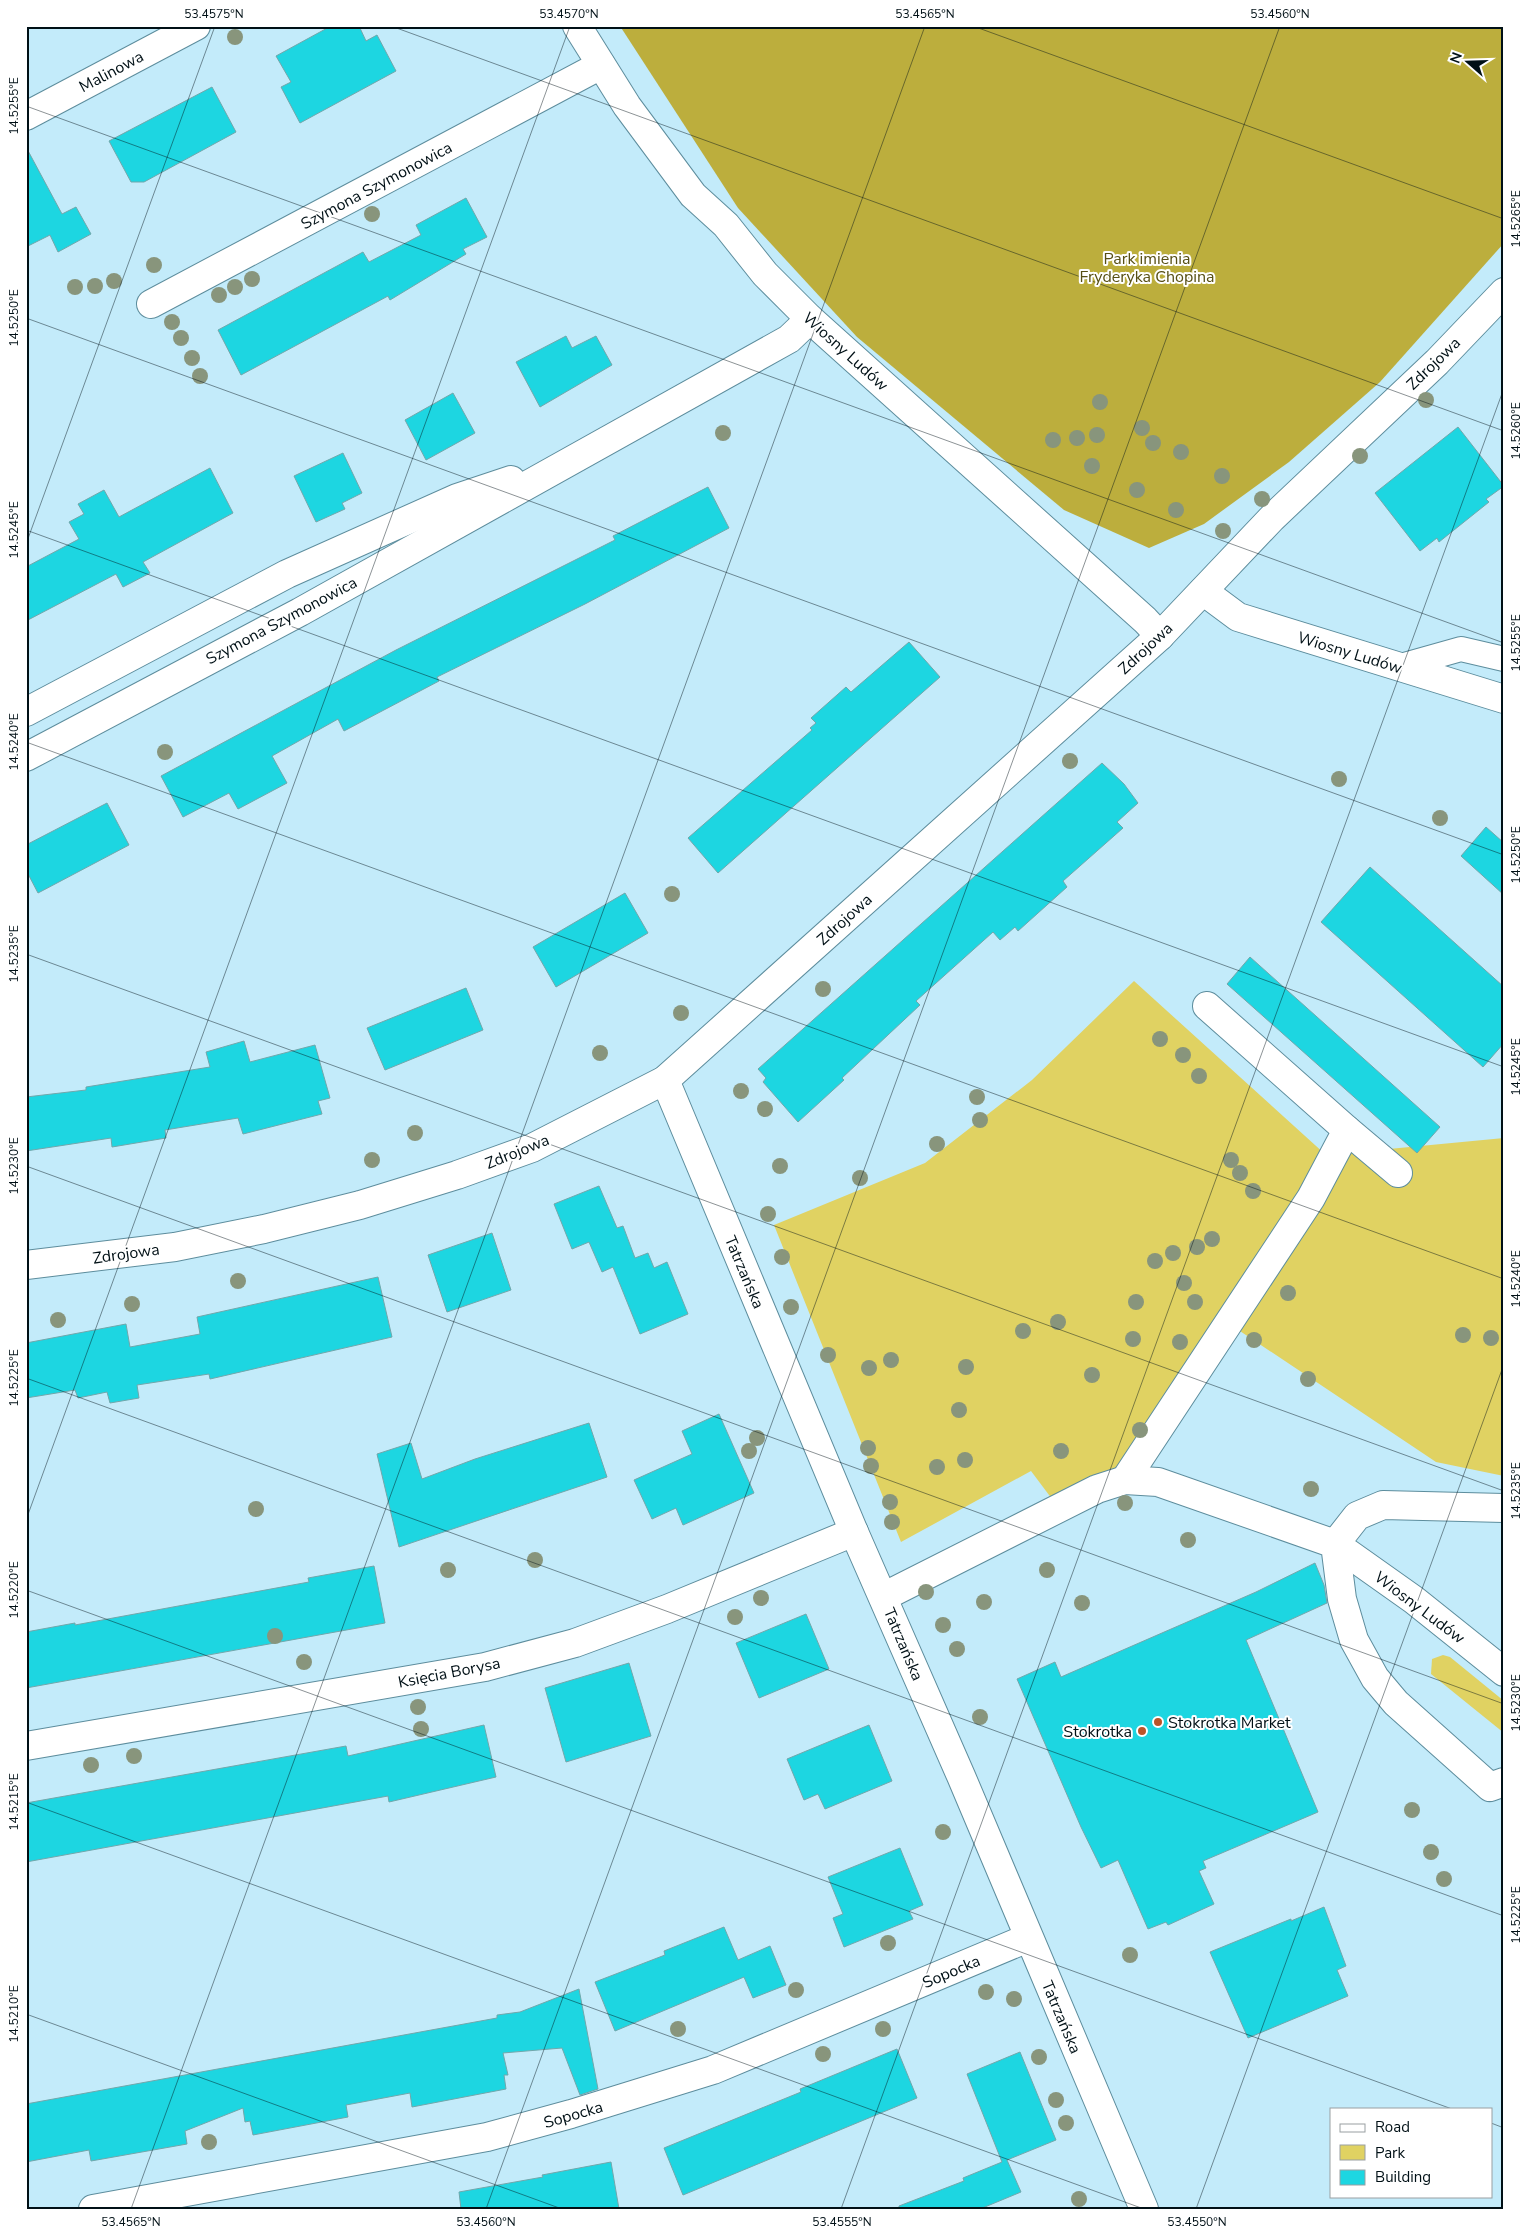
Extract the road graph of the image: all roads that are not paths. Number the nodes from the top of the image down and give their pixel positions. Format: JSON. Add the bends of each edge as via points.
{"nodes":[{"id":1,"x":196,"y":26,"type":"edge"},
{"id":2,"x":577,"y":26,"type":"edge"},
{"id":3,"x":601,"y":66,"type":"junction"},
{"id":4,"x":26,"y":116,"type":"edge"},
{"id":5,"x":1504,"y":292,"type":"edge"},
{"id":6,"x":151,"y":304,"type":"dead end"},
{"id":7,"x":810,"y":319,"type":"junction"},
{"id":8,"x":535,"y":481,"type":"junction"},
{"id":9,"x":1203,"y":591,"type":"junction"},
{"id":10,"x":1160,"y":636,"type":"junction"},
{"id":11,"x":1504,"y":659,"type":"edge"},
{"id":12,"x":1397,"y":667,"type":"junction"},
{"id":13,"x":1504,"y":700,"type":"edge"},
{"id":14,"x":26,"y":712,"type":"edge"},
{"id":15,"x":26,"y":757,"type":"edge"},
{"id":16,"x":1207,"y":1006,"type":"dead end"},
{"id":17,"x":665,"y":1080,"type":"junction"},
{"id":18,"x":1347,"y":1130,"type":"junction"},
{"id":19,"x":1398,"y":1173,"type":"dead end"},
{"id":20,"x":26,"y":1265,"type":"edge"},
{"id":21,"x":1125,"y":1480,"type":"junction"},
{"id":22,"x":1504,"y":1508,"type":"edge"},
{"id":23,"x":854,"y":1532,"type":"junction"},
{"id":24,"x":1335,"y":1544,"type":"junction"},
{"id":25,"x":883,"y":1597,"type":"junction"},
{"id":26,"x":1504,"y":1672,"type":"edge"},
{"id":27,"x":26,"y":1746,"type":"edge"},
{"id":28,"x":1504,"y":1782,"type":"edge"},
{"id":29,"x":1028,"y":1938,"type":"junction"},
{"id":30,"x":93,"y":2209,"type":"edge"},
{"id":31,"x":1144,"y":2209,"type":"edge"}],
"edges":[{"from":1,"to":4,"type":"street","name":"Malinowa"},
{"from":2,"to":3,"type":"street","name":"Wiosny Ludów"},
{"from":3,"to":6,"type":"street","name":"Szymona Szymonowica"},
{"from":3,"to":7,"type":"street","name":"Wiosny Ludów","via":[[693,195],[726,226],[765,274]]},
{"from":5,"to":9,"type":"street","name":"Zdrojowa","via":[[1437,362],[1272,518]]},
{"from":7,"to":8,"type":"street","name":"Szymona Szymonowica","via":[[789,339]]},
{"from":7,"to":10,"type":"street","name":"Wiosny Ludów"},
{"from":8,"to":14,"type":"street","via":[[510,480],[457,498],[287,574]]},
{"from":8,"to":15,"type":"street","name":"Szymona Szymonowica","via":[[300,612]]},
{"from":9,"to":10,"type":"street","name":"Zdrojowa"},
{"from":9,"to":12,"type":"street","name":"Wiosny Ludów","via":[[1238,617]]},
{"from":10,"to":17,"type":"street","name":"Zdrojowa"},
{"from":11,"to":12,"type":"lane","via":[[1461,648]]},
{"from":12,"to":13,"type":"street","name":"Wiosny Ludów"},
{"from":16,"to":18,"type":"street"},
{"from":17,"to":20,"type":"street","name":"Zdrojowa","via":[[532,1148],[360,1205],[174,1247]]},
{"from":17,"to":23,"type":"street","name":"Tatrzańska"},
{"from":18,"to":19,"type":"street"},
{"from":18,"to":21,"type":"street","via":[[1311,1198]]},
{"from":21,"to":24,"type":"street","name":"Wiosny Ludów","via":[[1158,1482]]},
{"from":21,"to":25,"type":"street","via":[[1097,1489]]},
{"from":22,"to":24,"type":"street","via":[[1383,1505],[1357,1516]]},
{"from":23,"to":25,"type":"street","name":"Tatrzańska"},
{"from":23,"to":27,"type":"street","name":"Księcia Borysa","via":[[576,1643],[485,1668]]},
{"from":24,"to":26,"type":"street","name":"Wiosny Ludów","via":[[1414,1600]]},
{"from":24,"to":28,"type":"street","via":[[1342,1599],[1352,1632],[1375,1678],[1396,1703],[1490,1787]]},
{"from":25,"to":29,"type":"street","name":"Tatrzańska"},
{"from":29,"to":30,"type":"street","name":"Sopocka","via":[[712,2070],[590,2109],[487,2137]]},
{"from":29,"to":31,"type":"street","name":"Tatrzańska"}]}
